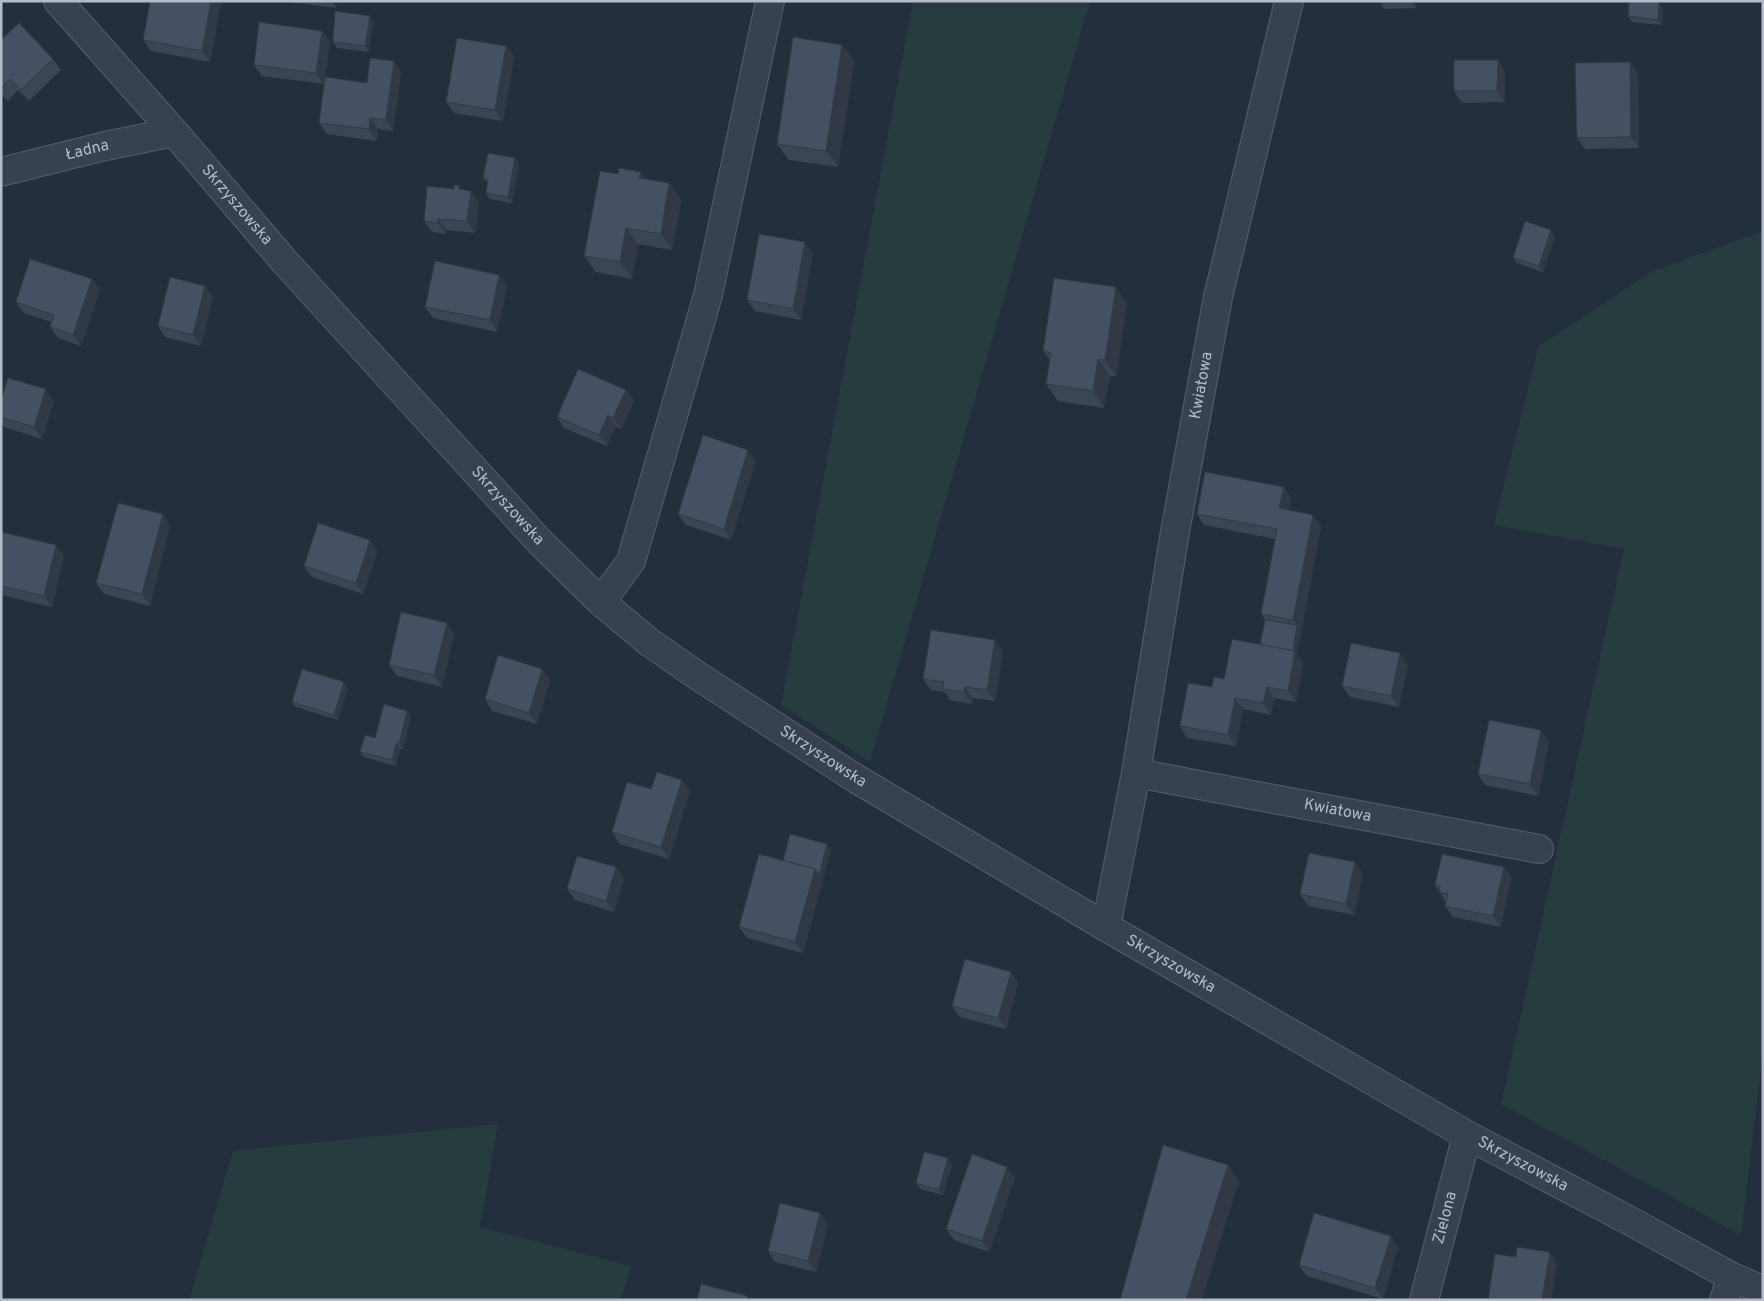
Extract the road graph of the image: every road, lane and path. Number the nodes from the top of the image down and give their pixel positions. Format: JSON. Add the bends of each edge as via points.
{"nodes":[{"id":1,"x":58,"y":1,"type":"edge"},
{"id":2,"x":770,"y":1,"type":"edge"},
{"id":3,"x":1289,"y":1,"type":"edge"},
{"id":4,"x":174,"y":132,"type":"junction"},
{"id":5,"x":1,"y":172,"type":"edge"},
{"id":6,"x":601,"y":602,"type":"junction"},
{"id":7,"x":1136,"y":773,"type":"junction"},
{"id":8,"x":1539,"y":849,"type":"dead end"},
{"id":9,"x":1106,"y":927,"type":"junction"},
{"id":10,"x":1467,"y":1135,"type":"junction"},
{"id":11,"x":1728,"y":1288,"type":"edge"},
{"id":12,"x":1763,"y":1290,"type":"edge"},
{"id":13,"x":1424,"y":1300,"type":"edge"}],
"edges":[{"from":1,"to":4,"type":"street","name":"Skrzyszowska"},
{"from":2,"to":6,"type":"street","via":[[708,295],[631,561]]},
{"from":3,"to":7,"type":"street","name":"Kwiatowa","via":[[1218,296]]},
{"from":4,"to":5,"type":"street","name":"Ładna"},
{"from":4,"to":6,"type":"street","name":"Skrzyszowska","via":[[298,277],[540,542]]},
{"from":6,"to":9,"type":"street","name":"Skrzyszowska","via":[[681,665],[847,773]]},
{"from":7,"to":8,"type":"street","name":"Kwiatowa"},
{"from":7,"to":9,"type":"street","name":"Kwiatowa"},
{"from":9,"to":10,"type":"street","name":"Skrzyszowska"},
{"from":10,"to":11,"type":"street","name":"Skrzyszowska","via":[[1634,1223]]},
{"from":10,"to":13,"type":"street","name":"Zielona"},
{"from":11,"to":12,"type":"street","name":"Skrzyszowska"}]}
